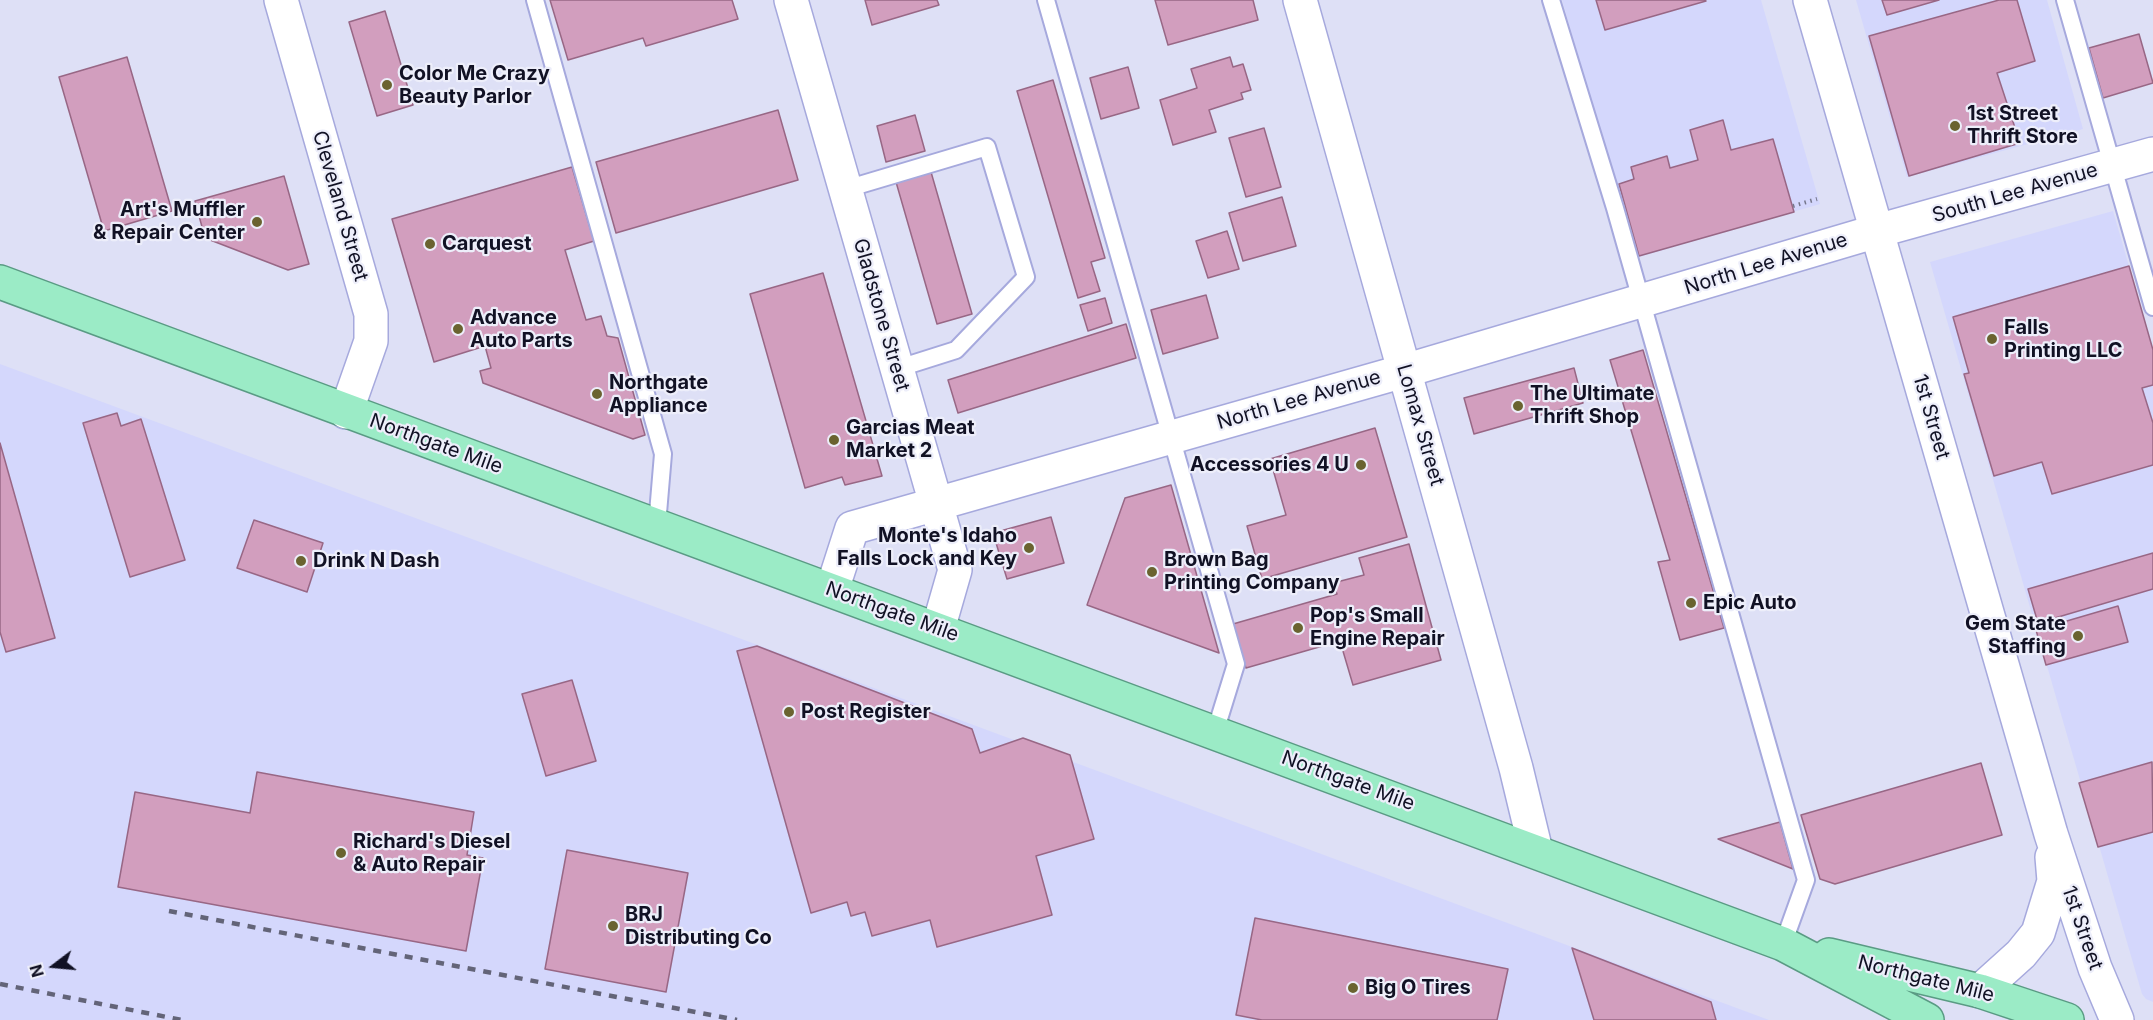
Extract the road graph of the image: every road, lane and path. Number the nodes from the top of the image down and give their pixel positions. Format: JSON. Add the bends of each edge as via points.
{"nodes":[{"id":1,"x":281,"y":0,"type":"edge"},
{"id":2,"x":535,"y":0,"type":"edge"},
{"id":3,"x":791,"y":0,"type":"edge"},
{"id":4,"x":1046,"y":0,"type":"edge"},
{"id":5,"x":1300,"y":0,"type":"edge"},
{"id":6,"x":1551,"y":0,"type":"edge"},
{"id":7,"x":1810,"y":0,"type":"edge"},
{"id":8,"x":2065,"y":0,"type":"edge"},
{"id":9,"x":2153,"y":154,"type":"edge"},
{"id":10,"x":2112,"y":165,"type":"junction"},
{"id":11,"x":846,"y":189,"type":"junction"},
{"id":12,"x":1817,"y":199,"type":"dead end"},
{"id":13,"x":1793,"y":206,"type":"dead end"},
{"id":14,"x":1877,"y":231,"type":"junction"},
{"id":15,"x":0,"y":282,"type":"edge"},
{"id":16,"x":1639,"y":302,"type":"junction"},
{"id":17,"x":2153,"y":307,"type":"edge"},
{"id":18,"x":896,"y":369,"type":"junction"},
{"id":19,"x":1404,"y":371,"type":"junction"},
{"id":20,"x":346,"y":412,"type":"junction"},
{"id":21,"x":1171,"y":436,"type":"junction"},
{"id":22,"x":935,"y":504,"type":"junction"},
{"id":23,"x":657,"y":525,"type":"junction"},
{"id":24,"x":832,"y":590,"type":"junction"},
{"id":25,"x":938,"y":629,"type":"junction"},
{"id":26,"x":1215,"y":732,"type":"junction"},
{"id":27,"x":2051,"y":834,"type":"junction"},
{"id":28,"x":1536,"y":851,"type":"junction"},
{"id":29,"x":1783,"y":944,"type":"junction"},
{"id":30,"x":1980,"y":991,"type":"junction"},
{"id":31,"x":1927,"y":1020,"type":"edge"},
{"id":32,"x":2067,"y":1020,"type":"edge"},
{"id":33,"x":2116,"y":1020,"type":"edge"}],
"edges":[{"from":1,"to":20,"type":"street","name":"Cleveland Street","via":[[371,314],[371,341]]},
{"from":2,"to":23,"type":"lane","via":[[663,454]]},
{"from":3,"to":11,"type":"street","name":"Gladstone Street"},
{"from":4,"to":21,"type":"lane"},
{"from":5,"to":19,"type":"street","name":"Lomax Street"},
{"from":6,"to":16,"type":"lane"},
{"from":7,"to":14,"type":"street","name":"1st Street"},
{"from":8,"to":10,"type":"lane"},
{"from":9,"to":10,"type":"street","name":"South Lee Avenue"},
{"from":10,"to":14,"type":"street","name":"South Lee Avenue"},
{"from":10,"to":17,"type":"lane"},
{"from":11,"to":18,"type":"street","name":"Gladstone Street"},
{"from":11,"to":18,"type":"lane","via":[[987,147],[1026,277],[956,350]]},
{"from":12,"to":13,"type":"path"},
{"from":14,"to":16,"type":"street","name":"North Lee Avenue"},
{"from":14,"to":27,"type":"street","name":"1st Street"},
{"from":15,"to":20,"type":"highway","name":"Northgate Mile"},
{"from":16,"to":19,"type":"street","name":"North Lee Avenue"},
{"from":16,"to":29,"type":"lane","via":[[1806,880]]},
{"from":18,"to":22,"type":"street","name":"Gladstone Street"},
{"from":19,"to":21,"type":"street","name":"North Lee Avenue"},
{"from":19,"to":28,"type":"street","name":"Lomax Street"},
{"from":20,"to":23,"type":"highway","name":"Northgate Mile"},
{"from":21,"to":22,"type":"street","name":"North Lee Avenue"},
{"from":21,"to":26,"type":"lane","via":[[1236,664]]},
{"from":22,"to":24,"type":"street","name":"North Lee Avenue","via":[[852,528]]},
{"from":22,"to":25,"type":"street","name":"Gladstone Street","via":[[955,570]]},
{"from":23,"to":24,"type":"highway","name":"Northgate Mile"},
{"from":24,"to":25,"type":"highway","name":"Northgate Mile"},
{"from":25,"to":26,"type":"highway","name":"Northgate Mile"},
{"from":26,"to":28,"type":"highway","name":"Northgate Mile"},
{"from":27,"to":30,"type":"street","name":"1st Street","via":[[2054,881],[2038,933]]},
{"from":27,"to":33,"type":"street","name":"1st Street","via":[[2094,968]]},
{"from":28,"to":29,"type":"highway","name":"Northgate Mile"},
{"from":29,"to":30,"type":"highway","name":"Northgate Mile"},
{"from":29,"to":31,"type":"highway","name":"Northgate Mile"},
{"from":30,"to":32,"type":"highway","name":"Northgate Mile"}]}
